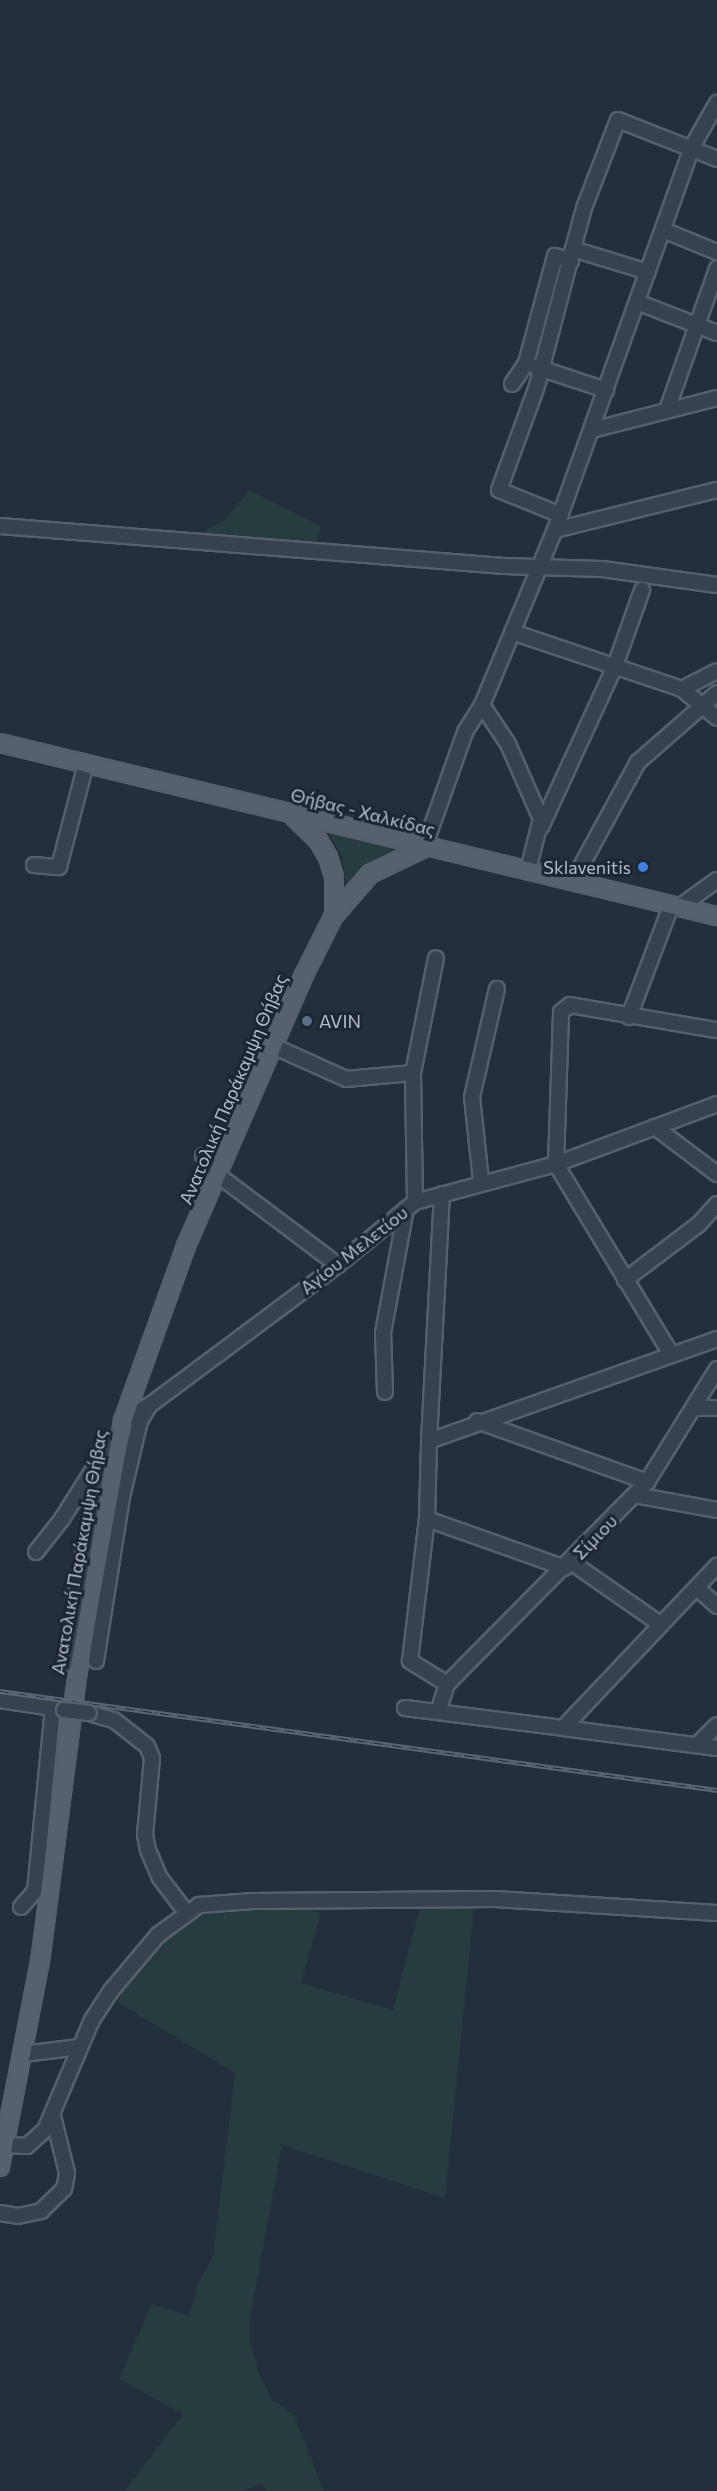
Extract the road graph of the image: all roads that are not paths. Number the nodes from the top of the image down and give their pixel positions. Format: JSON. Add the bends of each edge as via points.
{"nodes":[{"id":1,"x":717,"y":103,"type":"edge"},
{"id":2,"x":692,"y":147,"type":"junction"},
{"id":3,"x":717,"y":159,"type":"edge"},
{"id":4,"x":663,"y":230,"type":"junction"},
{"id":5,"x":717,"y":252,"type":"edge"},
{"id":6,"x":572,"y":255,"type":"junction"},
{"id":7,"x":717,"y":269,"type":"edge"},
{"id":8,"x":648,"y":272,"type":"junction"},
{"id":9,"x":541,"y":298,"type":"junction"},
{"id":10,"x":638,"y":302,"type":"junction"},
{"id":11,"x":561,"y":303,"type":"junction"},
{"id":12,"x":697,"y":325,"type":"junction"},
{"id":13,"x":717,"y":333,"type":"edge"},
{"id":14,"x":526,"y":363,"type":"junction"},
{"id":15,"x":543,"y":369,"type":"junction"},
{"id":16,"x":512,"y":384,"type":"dead end"},
{"id":17,"x":606,"y":390,"type":"junction"},
{"id":18,"x":717,"y":398,"type":"edge"},
{"id":19,"x":667,"y":410,"type":"junction"},
{"id":20,"x":592,"y":430,"type":"junction"},
{"id":21,"x":717,"y":490,"type":"edge"},
{"id":22,"x":561,"y":515,"type":"junction"},
{"id":23,"x":0,"y":526,"type":"edge"},
{"id":24,"x":555,"y":530,"type":"junction"},
{"id":25,"x":538,"y":568,"type":"junction"},
{"id":26,"x":717,"y":585,"type":"edge"},
{"id":27,"x":642,"y":590,"type":"dead end"},
{"id":28,"x":512,"y":632,"type":"junction"},
{"id":29,"x":615,"y":666,"type":"junction"},
{"id":30,"x":717,"y":671,"type":"edge"},
{"id":31,"x":682,"y":689,"type":"junction"},
{"id":32,"x":717,"y":693,"type":"edge"},
{"id":33,"x":482,"y":705,"type":"junction"},
{"id":34,"x":705,"y":708,"type":"junction"},
{"id":35,"x":717,"y":718,"type":"edge"},
{"id":36,"x":0,"y":743,"type":"edge"},
{"id":37,"x":86,"y":763,"type":"junction"},
{"id":38,"x":288,"y":813,"type":"junction"},
{"id":39,"x":542,"y":827,"type":"junction"},
{"id":40,"x":424,"y":848,"type":"junction"},
{"id":41,"x":34,"y":865,"type":"dead end"},
{"id":42,"x":528,"y":870,"type":"junction"},
{"id":43,"x":717,"y":880,"type":"edge"},
{"id":44,"x":573,"y":881,"type":"junction"},
{"id":45,"x":675,"y":907,"type":"junction"},
{"id":46,"x":717,"y":916,"type":"edge"},
{"id":47,"x":333,"y":917,"type":"junction"},
{"id":48,"x":436,"y":958,"type":"dead end"},
{"id":49,"x":497,"y":989,"type":"dead end"},
{"id":50,"x":628,"y":1017,"type":"junction"},
{"id":51,"x":717,"y":1029,"type":"edge"},
{"id":52,"x":273,"y":1046,"type":"junction"},
{"id":53,"x":413,"y":1073,"type":"junction"},
{"id":54,"x":717,"y":1104,"type":"edge"},
{"id":55,"x":655,"y":1127,"type":"junction"},
{"id":56,"x":203,"y":1156,"type":"dead end"},
{"id":57,"x":556,"y":1164,"type":"junction"},
{"id":58,"x":218,"y":1174,"type":"junction"},
{"id":59,"x":717,"y":1174,"type":"edge"},
{"id":60,"x":481,"y":1181,"type":"junction"},
{"id":61,"x":442,"y":1194,"type":"junction"},
{"id":62,"x":717,"y":1204,"type":"edge"},
{"id":63,"x":410,"y":1205,"type":"junction"},
{"id":64,"x":338,"y":1265,"type":"junction"},
{"id":65,"x":625,"y":1280,"type":"junction"},
{"id":66,"x":717,"y":1339,"type":"edge"},
{"id":67,"x":671,"y":1354,"type":"junction"},
{"id":68,"x":717,"y":1369,"type":"edge"},
{"id":69,"x":385,"y":1392,"type":"dead end"},
{"id":70,"x":150,"y":1405,"type":"junction"},
{"id":71,"x":693,"y":1408,"type":"junction"},
{"id":72,"x":717,"y":1408,"type":"edge"},
{"id":73,"x":123,"y":1421,"type":"junction"},
{"id":74,"x":477,"y":1421,"type":"junction"},
{"id":75,"x":429,"y":1441,"type":"junction"},
{"id":76,"x":117,"y":1442,"type":"junction"},
{"id":77,"x":99,"y":1459,"type":"junction"},
{"id":78,"x":647,"y":1482,"type":"junction"},
{"id":79,"x":635,"y":1495,"type":"junction"},
{"id":80,"x":717,"y":1510,"type":"edge"},
{"id":81,"x":428,"y":1519,"type":"junction"},
{"id":82,"x":36,"y":1552,"type":"dead end"},
{"id":83,"x":568,"y":1565,"type":"junction"},
{"id":84,"x":717,"y":1566,"type":"edge"},
{"id":85,"x":696,"y":1588,"type":"junction"},
{"id":86,"x":717,"y":1606,"type":"edge"},
{"id":87,"x":660,"y":1624,"type":"junction"},
{"id":88,"x":96,"y":1661,"type":"dead end"},
{"id":89,"x":65,"y":1664,"type":"dead end"},
{"id":90,"x":447,"y":1684,"type":"junction"},
{"id":91,"x":0,"y":1700,"type":"edge"},
{"id":92,"x":405,"y":1708,"type":"dead end"},
{"id":93,"x":59,"y":1709,"type":"junction"},
{"id":94,"x":438,"y":1712,"type":"junction"},
{"id":95,"x":717,"y":1725,"type":"edge"},
{"id":96,"x":563,"y":1728,"type":"junction"},
{"id":97,"x":697,"y":1745,"type":"junction"},
{"id":98,"x":717,"y":1748,"type":"edge"},
{"id":99,"x":21,"y":1907,"type":"dead end"},
{"id":100,"x":186,"y":1912,"type":"junction"},
{"id":101,"x":717,"y":1912,"type":"edge"},
{"id":102,"x":80,"y":2047,"type":"junction"},
{"id":103,"x":23,"y":2054,"type":"junction"},
{"id":104,"x":53,"y":2116,"type":"junction"},
{"id":105,"x":6,"y":2145,"type":"junction"},
{"id":106,"x":0,"y":2167,"type":"edge"},
{"id":107,"x":0,"y":2213,"type":"edge"}],
"edges":[{"from":1,"to":2,"type":"street"},
{"from":2,"to":3,"type":"street"},
{"from":2,"to":4,"type":"street"},
{"from":2,"to":6,"type":"street","via":[[618,120],[584,208]]},
{"from":4,"to":5,"type":"street"},
{"from":4,"to":8,"type":"street"},
{"from":6,"to":8,"type":"street"},
{"from":6,"to":9,"type":"street","via":[[555,256]]},
{"from":6,"to":11,"type":"street"},
{"from":7,"to":12,"type":"street"},
{"from":8,"to":10,"type":"street"},
{"from":9,"to":11,"type":"street"},
{"from":9,"to":14,"type":"street"},
{"from":10,"to":12,"type":"street"},
{"from":10,"to":17,"type":"street"},
{"from":11,"to":15,"type":"street"},
{"from":12,"to":13,"type":"street"},
{"from":12,"to":19,"type":"street"},
{"from":14,"to":15,"type":"street"},
{"from":14,"to":16,"type":"street"},
{"from":15,"to":17,"type":"street"},
{"from":15,"to":22,"type":"street","via":[[499,490]]},
{"from":17,"to":20,"type":"street"},
{"from":18,"to":19,"type":"street"},
{"from":19,"to":20,"type":"street"},
{"from":20,"to":22,"type":"street"},
{"from":21,"to":24,"type":"street"},
{"from":22,"to":24,"type":"street"},
{"from":23,"to":25,"type":"street"},
{"from":24,"to":25,"type":"street"},
{"from":25,"to":26,"type":"street","via":[[602,569]]},
{"from":25,"to":28,"type":"street"},
{"from":27,"to":29,"type":"street"},
{"from":28,"to":29,"type":"street"},
{"from":28,"to":33,"type":"street"},
{"from":29,"to":31,"type":"street"},
{"from":29,"to":39,"type":"street"},
{"from":30,"to":31,"type":"street"},
{"from":31,"to":34,"type":"street"},
{"from":32,"to":34,"type":"street"},
{"from":33,"to":39,"type":"street","via":[[508,744]]},
{"from":33,"to":40,"type":"street","via":[[465,732]]},
{"from":34,"to":35,"type":"street"},
{"from":34,"to":44,"type":"street","via":[[638,762]]},
{"from":36,"to":37,"type":"main road","name":"Θήβας - Χαλκίδας"},
{"from":37,"to":38,"type":"main road","name":"Θήβας - Χαλκίδας"},
{"from":37,"to":41,"type":"street","via":[[59,867],[55,870]]},
{"from":38,"to":40,"type":"main road","name":"Θήβας - Χαλκίδας"},
{"from":38,"to":47,"type":"main road","via":[[311,832],[328,857],[334,877]]},
{"from":39,"to":42,"type":"street"},
{"from":40,"to":42,"type":"main road","name":"Θήβας - Χαλκίδας"},
{"from":40,"to":47,"type":"main road","name":"Ανατολική Παράκαμψη Θήβας","via":[[370,874]]},
{"from":42,"to":44,"type":"main road","name":"Θήβας - Χαλκίδας"},
{"from":43,"to":45,"type":"street"},
{"from":44,"to":45,"type":"main road","name":"Θήβας - Χαλκίδας"},
{"from":45,"to":46,"type":"main road","name":"Θήβας - Χαλκίδας"},
{"from":45,"to":50,"type":"street"},
{"from":47,"to":52,"type":"main road","name":"Ανατολική Παράκαμψη Θήβας"},
{"from":48,"to":53,"type":"street"},
{"from":49,"to":60,"type":"street","via":[[472,1097]]},
{"from":50,"to":51,"type":"street"},
{"from":50,"to":57,"type":"street","via":[[570,1005],[561,1012]]},
{"from":52,"to":53,"type":"street","via":[[346,1079]]},
{"from":52,"to":58,"type":"main road","name":"Ανατολική Παράκαμψη Θήβας"},
{"from":53,"to":63,"type":"street"},
{"from":54,"to":55,"type":"street","name":"Αγίου Μελετίου"},
{"from":55,"to":57,"type":"street","name":"Αγίου Μελετίου"},
{"from":55,"to":59,"type":"street"},
{"from":56,"to":58,"type":"street"},
{"from":57,"to":60,"type":"street","name":"Αγίου Μελετίου"},
{"from":57,"to":65,"type":"street"},
{"from":58,"to":64,"type":"street"},
{"from":58,"to":73,"type":"main road","name":"Ανατολική Παράκαμψη Θήβας","via":[[157,1322]]},
{"from":60,"to":61,"type":"street","name":"Αγίου Μελετίου"},
{"from":61,"to":63,"type":"street","name":"Αγίου Μελετίου"},
{"from":61,"to":75,"type":"street"},
{"from":62,"to":65,"type":"street","via":[[699,1224]]},
{"from":63,"to":64,"type":"street","name":"Αγίου Μελετίου"},
{"from":63,"to":69,"type":"street","via":[[385,1323]]},
{"from":64,"to":70,"type":"street","name":"Αγίου Μελετίου"},
{"from":65,"to":67,"type":"street"},
{"from":66,"to":67,"type":"street"},
{"from":67,"to":74,"type":"street"},
{"from":68,"to":71,"type":"street","name":"Σίμιου"},
{"from":70,"to":73,"type":"street","name":"Αγίου Μελετίου"},
{"from":70,"to":88,"type":"street","via":[[136,1437],[122,1497]]},
{"from":71,"to":72,"type":"street"},
{"from":71,"to":78,"type":"street","name":"Σίμιου"},
{"from":73,"to":76,"type":"main road","name":"Ανατολική Παράκαμψη Θήβας"},
{"from":74,"to":75,"type":"street"},
{"from":74,"to":78,"type":"street"},
{"from":75,"to":81,"type":"street"},
{"from":76,"to":77,"type":"street"},
{"from":76,"to":103,"type":"main road","name":"Ανατολική Παράκαμψη Θήβας","via":[[76,1682],[50,1896]]},
{"from":77,"to":82,"type":"street","via":[[62,1519]]},
{"from":77,"to":89,"type":"street"},
{"from":78,"to":79,"type":"street","name":"Σίμιου"},
{"from":79,"to":80,"type":"street"},
{"from":79,"to":83,"type":"street","name":"Σίμιου"},
{"from":81,"to":83,"type":"street"},
{"from":81,"to":90,"type":"street","via":[[410,1661]]},
{"from":83,"to":87,"type":"street"},
{"from":83,"to":90,"type":"street","name":"Σίμιου"},
{"from":84,"to":85,"type":"street"},
{"from":85,"to":86,"type":"street"},
{"from":85,"to":87,"type":"street"},
{"from":87,"to":96,"type":"street"},
{"from":90,"to":94,"type":"street"},
{"from":91,"to":93,"type":"street"},
{"from":92,"to":94,"type":"street"},
{"from":93,"to":99,"type":"street","via":[[35,1891]]},
{"from":93,"to":100,"type":"street","bridge":true,"via":[[114,1720],[147,1746],[152,1758],[146,1824],[148,1850],[160,1878]]},
{"from":94,"to":96,"type":"street"},
{"from":95,"to":97,"type":"street"},
{"from":96,"to":97,"type":"street"},
{"from":97,"to":98,"type":"street"},
{"from":100,"to":101,"type":"street","via":[[199,1905],[229,1901],[426,1899]]},
{"from":100,"to":102,"type":"street","via":[[131,1964],[92,2020]]},
{"from":102,"to":103,"type":"street"},
{"from":102,"to":104,"type":"street"},
{"from":103,"to":105,"type":"main road","name":"Ανατολική Παράκαμψη Θήβας"},
{"from":104,"to":105,"type":"street","via":[[45,2130],[27,2146]]},
{"from":104,"to":107,"type":"street","via":[[67,2173],[64,2189],[41,2211],[18,2216]]},
{"from":105,"to":106,"type":"main road","name":"Ανατολική Παράκαμψη Θήβας"}]}
